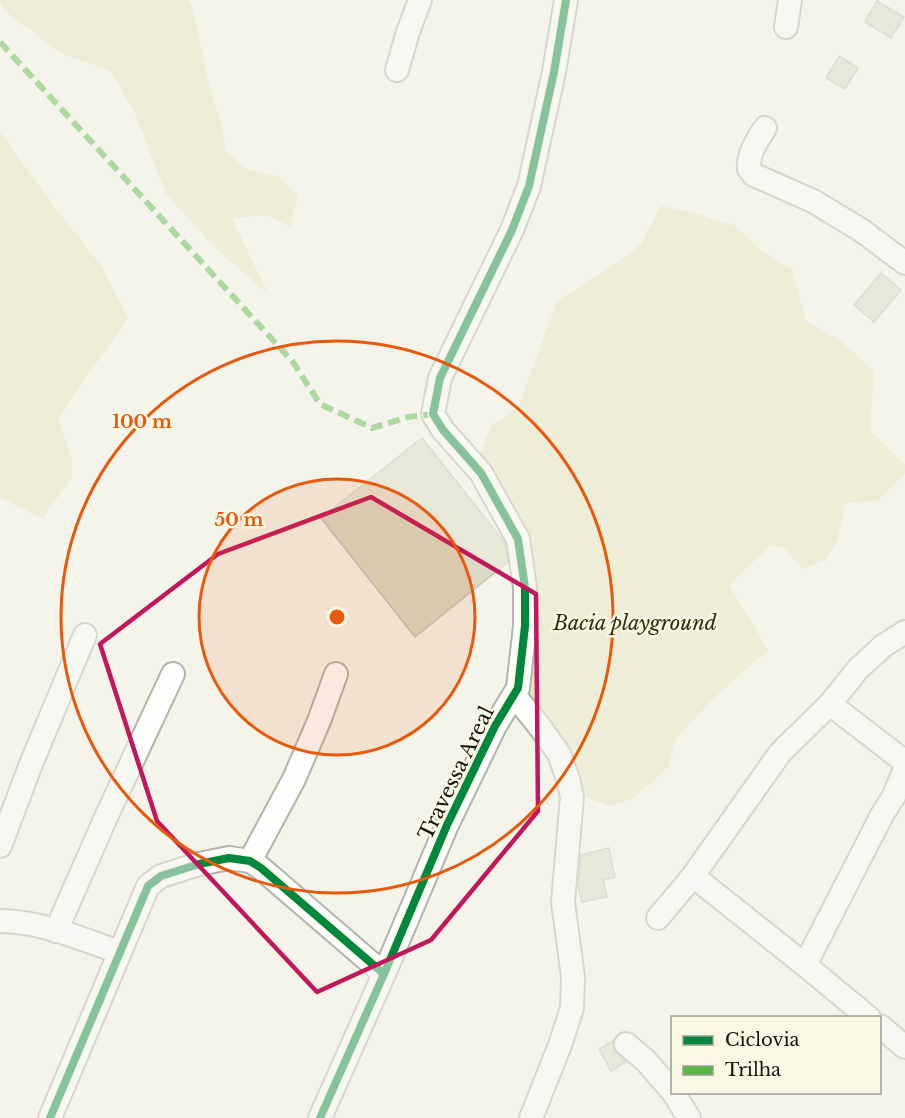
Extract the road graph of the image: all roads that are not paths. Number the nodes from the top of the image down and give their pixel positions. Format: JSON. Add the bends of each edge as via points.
{"nodes":[{"id":1,"x":420,"y":0,"type":"edge"},
{"id":2,"x":566,"y":0,"type":"edge"},
{"id":3,"x":790,"y":0,"type":"edge"},
{"id":4,"x":786,"y":27,"type":"dead end"},
{"id":5,"x":397,"y":70,"type":"dead end"},
{"id":6,"x":765,"y":128,"type":"dead end"},
{"id":7,"x":905,"y":263,"type":"edge"},
{"id":8,"x":905,"y":632,"type":"edge"},
{"id":9,"x":85,"y":635,"type":"dead end"},
{"id":10,"x":173,"y":674,"type":"dead end"},
{"id":11,"x":336,"y":674,"type":"dead end"},
{"id":12,"x":514,"y":695,"type":"junction"},
{"id":13,"x":830,"y":704,"type":"junction"},
{"id":14,"x":905,"y":762,"type":"edge"},
{"id":15,"x":905,"y":769,"type":"edge"},
{"id":16,"x":0,"y":846,"type":"edge"},
{"id":17,"x":250,"y":861,"type":"junction"},
{"id":18,"x":693,"y":876,"type":"junction"},
{"id":19,"x":658,"y":918,"type":"dead end"},
{"id":20,"x":0,"y":921,"type":"edge"},
{"id":21,"x":56,"y":931,"type":"junction"},
{"id":22,"x":119,"y":952,"type":"junction"},
{"id":23,"x":805,"y":965,"type":"junction"},
{"id":24,"x":384,"y":974,"type":"junction"},
{"id":25,"x":868,"y":1016,"type":"edge"},
{"id":26,"x":881,"y":1028,"type":"edge"},
{"id":27,"x":626,"y":1044,"type":"dead end"},
{"id":28,"x":905,"y":1047,"type":"edge"},
{"id":29,"x":671,"y":1090,"type":"edge"},
{"id":30,"x":674,"y":1094,"type":"edge"},
{"id":31,"x":50,"y":1118,"type":"edge"},
{"id":32,"x":320,"y":1118,"type":"edge"},
{"id":33,"x":531,"y":1118,"type":"edge"},
{"id":34,"x":689,"y":1118,"type":"edge"}],
"edges":[{"from":1,"to":5,"type":"street"},
{"from":2,"to":12,"type":"street","name":"Travessa Areal","via":[[529,186],[512,230],[440,378],[432,414],[481,473],[518,539],[525,588],[525,626]]},
{"from":3,"to":4,"type":"street"},
{"from":6,"to":7,"type":"street","via":[[748,161],[754,175],[823,207]]},
{"from":8,"to":13,"type":"street","via":[[858,669]]},
{"from":9,"to":16,"type":"street"},
{"from":10,"to":21,"type":"street"},
{"from":11,"to":17,"type":"street","via":[[294,779]]},
{"from":12,"to":24,"type":"street","name":"Travessa Areal","via":[[447,825]]},
{"from":12,"to":33,"type":"street","via":[[559,754],[572,797],[563,902],[573,977],[572,1008]]},
{"from":13,"to":14,"type":"street"},
{"from":13,"to":18,"type":"street","via":[[780,753]]},
{"from":15,"to":23,"type":"street"},
{"from":17,"to":22,"type":"street","via":[[229,858],[161,876],[148,886]]},
{"from":17,"to":24,"type":"street"},
{"from":18,"to":19,"type":"street"},
{"from":18,"to":23,"type":"street"},
{"from":20,"to":21,"type":"street"},
{"from":21,"to":22,"type":"street"},
{"from":22,"to":31,"type":"street"},
{"from":23,"to":25,"type":"street"},
{"from":24,"to":32,"type":"street","name":"Travessa Areal"},
{"from":26,"to":28,"type":"street"},
{"from":27,"to":29,"type":"street"},
{"from":30,"to":34,"type":"street"}]}
